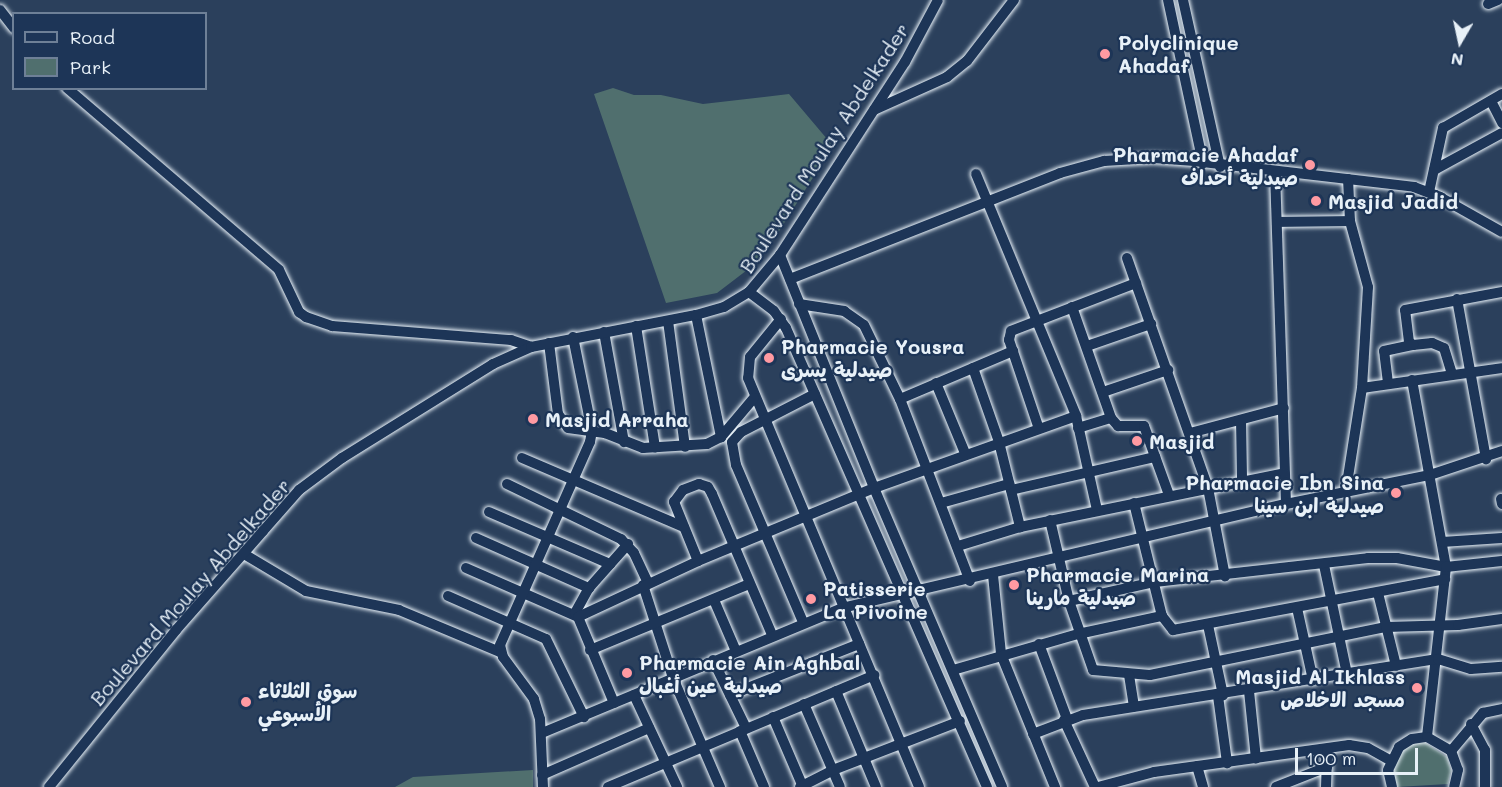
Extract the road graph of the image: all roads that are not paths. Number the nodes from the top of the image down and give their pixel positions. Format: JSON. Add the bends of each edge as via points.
{"nodes":[{"id":1,"x":938,"y":0,"type":"edge"},
{"id":2,"x":1014,"y":0,"type":"edge"},
{"id":3,"x":1168,"y":0,"type":"edge"},
{"id":4,"x":1183,"y":0,"type":"edge"},
{"id":5,"x":0,"y":10,"type":"edge"},
{"id":6,"x":12,"y":25,"type":"edge"},
{"id":7,"x":69,"y":90,"type":"edge"},
{"id":8,"x":1502,"y":94,"type":"edge"},
{"id":9,"x":1491,"y":101,"type":"junction"},
{"id":10,"x":874,"y":110,"type":"junction"},
{"id":11,"x":1502,"y":123,"type":"edge"},
{"id":12,"x":1502,"y":133,"type":"edge"},
{"id":13,"x":1203,"y":163,"type":"junction"},
{"id":14,"x":1221,"y":167,"type":"junction"},
{"id":15,"x":1434,"y":170,"type":"junction"},
{"id":16,"x":1275,"y":172,"type":"junction"},
{"id":17,"x":976,"y":174,"type":"dead end"},
{"id":18,"x":1348,"y":179,"type":"junction"},
{"id":19,"x":1429,"y":192,"type":"junction"},
{"id":20,"x":990,"y":204,"type":"junction"},
{"id":21,"x":1350,"y":221,"type":"junction"},
{"id":22,"x":1277,"y":222,"type":"junction"},
{"id":23,"x":1502,"y":232,"type":"edge"},
{"id":24,"x":780,"y":255,"type":"junction"},
{"id":25,"x":1127,"y":258,"type":"dead end"},
{"id":26,"x":790,"y":279,"type":"junction"},
{"id":27,"x":1136,"y":283,"type":"junction"},
{"id":28,"x":749,"y":292,"type":"junction"},
{"id":29,"x":1502,"y":292,"type":"edge"},
{"id":30,"x":1457,"y":299,"type":"junction"},
{"id":31,"x":799,"y":304,"type":"junction"},
{"id":32,"x":1072,"y":307,"type":"junction"},
{"id":33,"x":696,"y":315,"type":"junction"},
{"id":34,"x":1038,"y":318,"type":"junction"},
{"id":35,"x":781,"y":319,"type":"junction"},
{"id":36,"x":668,"y":321,"type":"junction"},
{"id":37,"x":1151,"y":324,"type":"junction"},
{"id":38,"x":636,"y":326,"type":"junction"},
{"id":39,"x":604,"y":332,"type":"junction"},
{"id":40,"x":573,"y":337,"type":"junction"},
{"id":41,"x":549,"y":343,"type":"junction"},
{"id":42,"x":1413,"y":345,"type":"junction"},
{"id":43,"x":1087,"y":346,"type":"junction"},
{"id":44,"x":531,"y":348,"type":"junction"},
{"id":45,"x":1013,"y":351,"type":"junction"},
{"id":46,"x":973,"y":368,"type":"junction"},
{"id":47,"x":1502,"y":368,"type":"edge"},
{"id":48,"x":1168,"y":370,"type":"junction"},
{"id":49,"x":1470,"y":371,"type":"junction"},
{"id":50,"x":1452,"y":374,"type":"junction"},
{"id":51,"x":1413,"y":380,"type":"junction"},
{"id":52,"x":936,"y":383,"type":"junction"},
{"id":53,"x":1388,"y":383,"type":"junction"},
{"id":54,"x":1362,"y":388,"type":"junction"},
{"id":55,"x":1103,"y":392,"type":"junction"},
{"id":56,"x":815,"y":394,"type":"junction"},
{"id":57,"x":754,"y":398,"type":"junction"},
{"id":58,"x":900,"y":399,"type":"junction"},
{"id":59,"x":1284,"y":408,"type":"junction"},
{"id":60,"x":1076,"y":416,"type":"junction"},
{"id":61,"x":1111,"y":418,"type":"junction"},
{"id":62,"x":1240,"y":420,"type":"junction"},
{"id":63,"x":762,"y":421,"type":"junction"},
{"id":64,"x":1038,"y":426,"type":"junction"},
{"id":65,"x":1078,"y":428,"type":"junction"},
{"id":66,"x":1190,"y":433,"type":"junction"},
{"id":67,"x":591,"y":436,"type":"junction"},
{"id":68,"x":721,"y":437,"type":"junction"},
{"id":69,"x":999,"y":441,"type":"junction"},
{"id":70,"x":624,"y":442,"type":"junction"},
{"id":71,"x":685,"y":447,"type":"junction"},
{"id":72,"x":655,"y":448,"type":"junction"},
{"id":73,"x":1502,"y":451,"type":"edge"},
{"id":74,"x":965,"y":453,"type":"junction"},
{"id":75,"x":1155,"y":457,"type":"junction"},
{"id":76,"x":522,"y":458,"type":"dead end"},
{"id":77,"x":1486,"y":459,"type":"junction"},
{"id":78,"x":928,"y":468,"type":"junction"},
{"id":79,"x":1088,"y":472,"type":"junction"},
{"id":80,"x":1286,"y":473,"type":"junction"},
{"id":81,"x":1430,"y":475,"type":"junction"},
{"id":82,"x":571,"y":479,"type":"junction"},
{"id":83,"x":1242,"y":480,"type":"junction"},
{"id":84,"x":507,"y":484,"type":"dead end"},
{"id":85,"x":1010,"y":487,"type":"junction"},
{"id":86,"x":874,"y":488,"type":"junction"},
{"id":87,"x":1208,"y":488,"type":"junction"},
{"id":88,"x":1346,"y":490,"type":"junction"},
{"id":89,"x":861,"y":494,"type":"junction"},
{"id":90,"x":1169,"y":495,"type":"junction"},
{"id":91,"x":940,"y":503,"type":"junction"},
{"id":92,"x":1134,"y":503,"type":"junction"},
{"id":93,"x":1286,"y":504,"type":"junction"},
{"id":94,"x":559,"y":506,"type":"junction"},
{"id":95,"x":1097,"y":510,"type":"junction"},
{"id":96,"x":489,"y":512,"type":"dead end"},
{"id":97,"x":804,"y":519,"type":"junction"},
{"id":98,"x":1050,"y":520,"type":"junction"},
{"id":99,"x":1216,"y":522,"type":"junction"},
{"id":100,"x":684,"y":527,"type":"junction"},
{"id":101,"x":1020,"y":527,"type":"junction"},
{"id":102,"x":767,"y":534,"type":"junction"},
{"id":103,"x":549,"y":536,"type":"junction"},
{"id":104,"x":1144,"y":537,"type":"junction"},
{"id":105,"x":476,"y":538,"type":"dead end"},
{"id":106,"x":1502,"y":538,"type":"edge"},
{"id":107,"x":1442,"y":542,"type":"junction"},
{"id":108,"x":628,"y":544,"type":"junction"},
{"id":109,"x":957,"y":546,"type":"junction"},
{"id":110,"x":733,"y":548,"type":"junction"},
{"id":111,"x":244,"y":554,"type":"junction"},
{"id":112,"x":1058,"y":559,"type":"junction"},
{"id":113,"x":698,"y":561,"type":"junction"},
{"id":114,"x":1502,"y":561,"type":"edge"},
{"id":115,"x":610,"y":564,"type":"junction"},
{"id":116,"x":537,"y":565,"type":"junction"},
{"id":117,"x":1324,"y":565,"type":"junction"},
{"id":118,"x":1446,"y":567,"type":"junction"},
{"id":119,"x":466,"y":568,"type":"dead end"},
{"id":120,"x":993,"y":575,"type":"junction"},
{"id":121,"x":1225,"y":576,"type":"junction"},
{"id":122,"x":1445,"y":579,"type":"junction"},
{"id":123,"x":970,"y":581,"type":"junction"},
{"id":124,"x":1155,"y":582,"type":"junction"},
{"id":125,"x":646,"y":584,"type":"junction"},
{"id":126,"x":749,"y":584,"type":"junction"},
{"id":127,"x":589,"y":588,"type":"junction"},
{"id":128,"x":525,"y":592,"type":"junction"},
{"id":129,"x":918,"y":593,"type":"junction"},
{"id":130,"x":1378,"y":593,"type":"junction"},
{"id":131,"x":448,"y":596,"type":"dead end"},
{"id":132,"x":903,"y":596,"type":"junction"},
{"id":133,"x":714,"y":600,"type":"junction"},
{"id":134,"x":1069,"y":601,"type":"junction"},
{"id":135,"x":1331,"y":602,"type":"junction"},
{"id":136,"x":842,"y":608,"type":"junction"},
{"id":137,"x":1297,"y":608,"type":"junction"},
{"id":138,"x":576,"y":615,"type":"junction"},
{"id":139,"x":1162,"y":616,"type":"junction"},
{"id":140,"x":1502,"y":619,"type":"edge"},
{"id":141,"x":509,"y":622,"type":"junction"},
{"id":142,"x":803,"y":622,"type":"junction"},
{"id":143,"x":655,"y":624,"type":"junction"},
{"id":144,"x":1441,"y":624,"type":"junction"},
{"id":145,"x":1208,"y":625,"type":"junction"},
{"id":146,"x":1386,"y":627,"type":"junction"},
{"id":147,"x":1078,"y":634,"type":"junction"},
{"id":148,"x":772,"y":635,"type":"junction"},
{"id":149,"x":1340,"y":635,"type":"junction"},
{"id":150,"x":859,"y":644,"type":"junction"},
{"id":151,"x":1039,"y":644,"type":"junction"},
{"id":152,"x":1304,"y":644,"type":"junction"},
{"id":153,"x":590,"y":650,"type":"junction"},
{"id":154,"x":736,"y":651,"type":"junction"},
{"id":155,"x":500,"y":652,"type":"junction"},
{"id":156,"x":1001,"y":654,"type":"junction"},
{"id":157,"x":1438,"y":659,"type":"junction"},
{"id":158,"x":713,"y":660,"type":"junction"},
{"id":159,"x":1216,"y":661,"type":"junction"},
{"id":160,"x":1396,"y":666,"type":"junction"},
{"id":161,"x":1502,"y":667,"type":"edge"},
{"id":162,"x":953,"y":670,"type":"junction"},
{"id":163,"x":1347,"y":674,"type":"junction"},
{"id":164,"x":874,"y":675,"type":"junction"},
{"id":165,"x":1129,"y":675,"type":"junction"},
{"id":166,"x":673,"y":678,"type":"junction"},
{"id":167,"x":1313,"y":680,"type":"junction"},
{"id":168,"x":836,"y":691,"type":"junction"},
{"id":169,"x":1249,"y":691,"type":"junction"},
{"id":170,"x":634,"y":695,"type":"junction"},
{"id":171,"x":730,"y":695,"type":"junction"},
{"id":172,"x":1221,"y":696,"type":"junction"},
{"id":173,"x":614,"y":703,"type":"junction"},
{"id":174,"x":804,"y":704,"type":"junction"},
{"id":175,"x":1134,"y":707,"type":"junction"},
{"id":176,"x":1502,"y":709,"type":"edge"},
{"id":177,"x":584,"y":717,"type":"junction"},
{"id":178,"x":773,"y":717,"type":"junction"},
{"id":179,"x":1066,"y":720,"type":"junction"},
{"id":180,"x":960,"y":721,"type":"junction"},
{"id":181,"x":1472,"y":724,"type":"junction"},
{"id":182,"x":650,"y":728,"type":"junction"},
{"id":183,"x":743,"y":730,"type":"junction"},
{"id":184,"x":542,"y":733,"type":"junction"},
{"id":185,"x":1033,"y":734,"type":"junction"},
{"id":186,"x":1427,"y":737,"type":"junction"},
{"id":187,"x":903,"y":745,"type":"junction"},
{"id":188,"x":702,"y":747,"type":"junction"},
{"id":189,"x":1327,"y":749,"type":"junction"},
{"id":190,"x":1451,"y":751,"type":"junction"},
{"id":191,"x":864,"y":759,"type":"junction"},
{"id":192,"x":1256,"y":759,"type":"junction"},
{"id":193,"x":1390,"y":760,"type":"junction"},
{"id":194,"x":665,"y":762,"type":"junction"},
{"id":195,"x":1227,"y":763,"type":"junction"},
{"id":196,"x":1197,"y":766,"type":"junction"},
{"id":197,"x":1327,"y":767,"type":"junction"},
{"id":198,"x":833,"y":770,"type":"junction"},
{"id":199,"x":542,"y":775,"type":"junction"},
{"id":200,"x":635,"y":775,"type":"junction"},
{"id":201,"x":49,"y":787,"type":"edge"},
{"id":202,"x":543,"y":787,"type":"edge"},
{"id":203,"x":608,"y":787,"type":"edge"},
{"id":204,"x":640,"y":787,"type":"edge"},
{"id":205,"x":677,"y":787,"type":"edge"},
{"id":206,"x":720,"y":787,"type":"edge"},
{"id":207,"x":764,"y":787,"type":"edge"},
{"id":208,"x":802,"y":787,"type":"edge"},
{"id":209,"x":840,"y":787,"type":"edge"},
{"id":210,"x":876,"y":787,"type":"edge"},
{"id":211,"x":919,"y":787,"type":"edge"},
{"id":212,"x":987,"y":787,"type":"edge"},
{"id":213,"x":1002,"y":787,"type":"edge"},
{"id":214,"x":1055,"y":787,"type":"edge"},
{"id":215,"x":1096,"y":787,"type":"edge"},
{"id":216,"x":1203,"y":787,"type":"edge"},
{"id":217,"x":1276,"y":787,"type":"edge"},
{"id":218,"x":1326,"y":787,"type":"edge"},
{"id":219,"x":1392,"y":787,"type":"edge"},
{"id":220,"x":1454,"y":787,"type":"edge"},
{"id":221,"x":1485,"y":787,"type":"edge"}],
"edges":[{"from":1,"to":10,"type":"street","name":"Boulevard Moulay Abdelkader"},
{"from":2,"to":10,"type":"street","via":[[967,61],[948,77]]},
{"from":3,"to":13,"type":"street"},
{"from":4,"to":14,"type":"street"},
{"from":5,"to":6,"type":"street"},
{"from":7,"to":44,"type":"street","via":[[279,270],[299,312],[306,317],[332,326],[511,340]]},
{"from":8,"to":9,"type":"street"},
{"from":9,"to":11,"type":"street"},
{"from":9,"to":15,"type":"street","via":[[1443,128]]},
{"from":10,"to":24,"type":"street","name":"Boulevard Moulay Abdelkader"},
{"from":12,"to":15,"type":"street"},
{"from":13,"to":14,"type":"street"},
{"from":13,"to":20,"type":"street","via":[[1154,158],[1104,161],[1060,173]]},
{"from":14,"to":16,"type":"street"},
{"from":15,"to":19,"type":"street"},
{"from":16,"to":18,"type":"street"},
{"from":16,"to":22,"type":"street"},
{"from":17,"to":20,"type":"street"},
{"from":18,"to":19,"type":"street"},
{"from":18,"to":21,"type":"street"},
{"from":19,"to":23,"type":"street"},
{"from":20,"to":26,"type":"street"},
{"from":20,"to":34,"type":"street"},
{"from":21,"to":22,"type":"street"},
{"from":21,"to":54,"type":"street","via":[[1368,287]]},
{"from":22,"to":59,"type":"street"},
{"from":24,"to":26,"type":"street"},
{"from":24,"to":28,"type":"street","name":"Boulevard Moulay Abdelkader"},
{"from":25,"to":27,"type":"street"},
{"from":26,"to":31,"type":"street"},
{"from":27,"to":32,"type":"street"},
{"from":27,"to":37,"type":"street"},
{"from":28,"to":33,"type":"street","name":"Boulevard Moulay Abdelkader","via":[[724,307]]},
{"from":28,"to":35,"type":"street"},
{"from":29,"to":30,"type":"street"},
{"from":30,"to":42,"type":"street","via":[[1405,310],[1406,336]]},
{"from":30,"to":49,"type":"street"},
{"from":31,"to":58,"type":"street","via":[[844,311],[864,325]]},
{"from":31,"to":86,"type":"street"},
{"from":32,"to":34,"type":"street"},
{"from":32,"to":43,"type":"street"},
{"from":33,"to":36,"type":"street","name":"Boulevard Moulay Abdelkader"},
{"from":33,"to":68,"type":"street"},
{"from":34,"to":45,"type":"street","via":[[1011,331],[1008,340]]},
{"from":34,"to":60,"type":"street"},
{"from":35,"to":56,"type":"street"},
{"from":35,"to":57,"type":"street","via":[[746,368]]},
{"from":36,"to":38,"type":"street","name":"Boulevard Moulay Abdelkader"},
{"from":36,"to":71,"type":"street"},
{"from":37,"to":43,"type":"street"},
{"from":37,"to":48,"type":"street"},
{"from":38,"to":39,"type":"street","name":"Boulevard Moulay Abdelkader"},
{"from":38,"to":72,"type":"street"},
{"from":39,"to":40,"type":"street","name":"Boulevard Moulay Abdelkader"},
{"from":39,"to":70,"type":"street"},
{"from":40,"to":41,"type":"street","name":"Boulevard Moulay Abdelkader"},
{"from":40,"to":67,"type":"street"},
{"from":41,"to":44,"type":"street","name":"Boulevard Moulay Abdelkader"},
{"from":41,"to":67,"type":"street","via":[[560,420],[568,428]]},
{"from":42,"to":50,"type":"street","via":[[1432,343],[1444,348]]},
{"from":42,"to":53,"type":"street","via":[[1384,351]]},
{"from":43,"to":55,"type":"street"},
{"from":44,"to":111,"type":"street","name":"Boulevard Moulay Abdelkader","via":[[493,364],[342,458],[299,490]]},
{"from":45,"to":46,"type":"street"},
{"from":45,"to":64,"type":"street"},
{"from":46,"to":52,"type":"street"},
{"from":46,"to":69,"type":"street"},
{"from":47,"to":49,"type":"street"},
{"from":48,"to":55,"type":"street"},
{"from":48,"to":66,"type":"street"},
{"from":49,"to":50,"type":"street"},
{"from":49,"to":77,"type":"street"},
{"from":50,"to":51,"type":"street"},
{"from":51,"to":53,"type":"street"},
{"from":51,"to":81,"type":"street"},
{"from":52,"to":58,"type":"street"},
{"from":52,"to":74,"type":"street"},
{"from":53,"to":54,"type":"street"},
{"from":54,"to":88,"type":"street"},
{"from":55,"to":61,"type":"street"},
{"from":56,"to":63,"type":"street"},
{"from":56,"to":89,"type":"street"},
{"from":57,"to":63,"type":"street"},
{"from":57,"to":68,"type":"street"},
{"from":58,"to":78,"type":"street"},
{"from":59,"to":62,"type":"street"},
{"from":59,"to":80,"type":"street"},
{"from":60,"to":64,"type":"street"},
{"from":60,"to":65,"type":"street"},
{"from":61,"to":65,"type":"street"},
{"from":61,"to":75,"type":"street","via":[[1118,426],[1144,426]]},
{"from":62,"to":66,"type":"street"},
{"from":62,"to":83,"type":"street"},
{"from":63,"to":97,"type":"street"},
{"from":63,"to":102,"type":"street","via":[[735,438],[732,449]]},
{"from":64,"to":69,"type":"street"},
{"from":65,"to":79,"type":"street"},
{"from":66,"to":87,"type":"street"},
{"from":67,"to":70,"type":"street"},
{"from":67,"to":82,"type":"street"},
{"from":68,"to":71,"type":"street"},
{"from":69,"to":74,"type":"street"},
{"from":69,"to":85,"type":"street"},
{"from":70,"to":72,"type":"street"},
{"from":71,"to":72,"type":"street"},
{"from":73,"to":77,"type":"street"},
{"from":74,"to":78,"type":"street"},
{"from":75,"to":79,"type":"street"},
{"from":75,"to":90,"type":"street"},
{"from":76,"to":82,"type":"street"},
{"from":77,"to":81,"type":"street"},
{"from":78,"to":86,"type":"street"},
{"from":78,"to":91,"type":"street"},
{"from":79,"to":85,"type":"street"},
{"from":79,"to":95,"type":"street"},
{"from":80,"to":83,"type":"street"},
{"from":80,"to":93,"type":"street"},
{"from":81,"to":88,"type":"street"},
{"from":81,"to":107,"type":"street"},
{"from":82,"to":94,"type":"street"},
{"from":82,"to":100,"type":"street"},
{"from":83,"to":87,"type":"street"},
{"from":84,"to":94,"type":"street"},
{"from":85,"to":91,"type":"street"},
{"from":85,"to":101,"type":"street"},
{"from":86,"to":89,"type":"street"},
{"from":86,"to":129,"type":"street"},
{"from":87,"to":90,"type":"street"},
{"from":87,"to":99,"type":"street"},
{"from":88,"to":93,"type":"street"},
{"from":89,"to":97,"type":"street"},
{"from":89,"to":132,"type":"street"},
{"from":90,"to":92,"type":"street"},
{"from":91,"to":109,"type":"street"},
{"from":92,"to":95,"type":"street"},
{"from":92,"to":104,"type":"street"},
{"from":93,"to":99,"type":"street"},
{"from":94,"to":103,"type":"street"},
{"from":94,"to":108,"type":"street"},
{"from":95,"to":98,"type":"street"},
{"from":96,"to":103,"type":"street"},
{"from":97,"to":102,"type":"street"},
{"from":97,"to":136,"type":"street"},
{"from":98,"to":101,"type":"street"},
{"from":98,"to":112,"type":"street"},
{"from":99,"to":104,"type":"street"},
{"from":99,"to":121,"type":"street"},
{"from":100,"to":110,"type":"street","via":[[675,498],[693,486],[708,487]]},
{"from":100,"to":113,"type":"street"},
{"from":101,"to":109,"type":"street"},
{"from":102,"to":110,"type":"street"},
{"from":102,"to":142,"type":"street"},
{"from":103,"to":115,"type":"street"},
{"from":103,"to":116,"type":"street"},
{"from":104,"to":112,"type":"street"},
{"from":104,"to":124,"type":"street"},
{"from":105,"to":116,"type":"street"},
{"from":106,"to":107,"type":"street"},
{"from":107,"to":118,"type":"street"},
{"from":108,"to":115,"type":"street"},
{"from":108,"to":125,"type":"street"},
{"from":109,"to":123,"type":"street"},
{"from":110,"to":113,"type":"street"},
{"from":110,"to":126,"type":"street"},
{"from":111,"to":155,"type":"street","via":[[306,591],[399,610]]},
{"from":111,"to":201,"type":"street","name":"Boulevard Moulay Abdelkader","via":[[176,630]]},
{"from":112,"to":120,"type":"street"},
{"from":112,"to":134,"type":"street"},
{"from":113,"to":125,"type":"street"},
{"from":114,"to":118,"type":"street"},
{"from":115,"to":127,"type":"street"},
{"from":116,"to":127,"type":"street"},
{"from":116,"to":128,"type":"street"},
{"from":117,"to":118,"type":"street","via":[[1388,557]]},
{"from":117,"to":121,"type":"street"},
{"from":117,"to":135,"type":"street"},
{"from":118,"to":122,"type":"street"},
{"from":119,"to":128,"type":"street"},
{"from":120,"to":123,"type":"street"},
{"from":120,"to":156,"type":"street"},
{"from":121,"to":124,"type":"street"},
{"from":122,"to":130,"type":"street"},
{"from":122,"to":144,"type":"street"},
{"from":123,"to":129,"type":"street"},
{"from":124,"to":134,"type":"street"},
{"from":124,"to":139,"type":"street"},
{"from":125,"to":138,"type":"street"},
{"from":125,"to":143,"type":"street"},
{"from":126,"to":133,"type":"street"},
{"from":126,"to":148,"type":"street"},
{"from":127,"to":138,"type":"street"},
{"from":128,"to":138,"type":"street"},
{"from":128,"to":141,"type":"street"},
{"from":129,"to":132,"type":"street"},
{"from":129,"to":162,"type":"street"},
{"from":130,"to":135,"type":"street"},
{"from":130,"to":146,"type":"street"},
{"from":131,"to":141,"type":"street"},
{"from":132,"to":136,"type":"street"},
{"from":132,"to":180,"type":"street"},
{"from":133,"to":143,"type":"street"},
{"from":133,"to":154,"type":"street"},
{"from":134,"to":147,"type":"street"},
{"from":135,"to":137,"type":"street"},
{"from":135,"to":149,"type":"street"},
{"from":136,"to":142,"type":"street"},
{"from":136,"to":150,"type":"street"},
{"from":137,"to":145,"type":"street"},
{"from":137,"to":152,"type":"street"},
{"from":138,"to":153,"type":"street"},
{"from":139,"to":145,"type":"street","via":[[1166,625],[1179,631]]},
{"from":139,"to":147,"type":"street"},
{"from":140,"to":144,"type":"street"},
{"from":141,"to":155,"type":"street"},
{"from":141,"to":177,"type":"street","via":[[546,639]]},
{"from":142,"to":148,"type":"street"},
{"from":143,"to":153,"type":"street"},
{"from":143,"to":166,"type":"street"},
{"from":144,"to":146,"type":"street"},
{"from":144,"to":157,"type":"street"},
{"from":145,"to":159,"type":"street"},
{"from":146,"to":149,"type":"street"},
{"from":146,"to":160,"type":"street"},
{"from":147,"to":151,"type":"street"},
{"from":147,"to":165,"type":"street","via":[[1093,670]]},
{"from":148,"to":154,"type":"street"},
{"from":149,"to":152,"type":"street"},
{"from":149,"to":163,"type":"street"},
{"from":150,"to":164,"type":"street"},
{"from":150,"to":171,"type":"street"},
{"from":151,"to":156,"type":"street"},
{"from":151,"to":179,"type":"street"},
{"from":152,"to":159,"type":"street"},
{"from":152,"to":167,"type":"street"},
{"from":153,"to":173,"type":"street"},
{"from":154,"to":158,"type":"street"},
{"from":155,"to":184,"type":"street","via":[[534,699]]},
{"from":156,"to":162,"type":"street"},
{"from":156,"to":185,"type":"street"},
{"from":157,"to":160,"type":"street"},
{"from":157,"to":161,"type":"street","via":[[1470,669]]},
{"from":157,"to":186,"type":"street"},
{"from":158,"to":166,"type":"street"},
{"from":158,"to":171,"type":"street"},
{"from":159,"to":165,"type":"street","via":[[1150,675]]},
{"from":159,"to":172,"type":"street"},
{"from":160,"to":163,"type":"street"},
{"from":162,"to":213,"type":"street"},
{"from":163,"to":167,"type":"street"},
{"from":164,"to":168,"type":"street"},
{"from":164,"to":187,"type":"street"},
{"from":165,"to":175,"type":"street"},
{"from":166,"to":170,"type":"street"},
{"from":166,"to":188,"type":"street"},
{"from":167,"to":169,"type":"street"},
{"from":168,"to":174,"type":"street"},
{"from":168,"to":191,"type":"street"},
{"from":169,"to":172,"type":"street"},
{"from":169,"to":192,"type":"street"},
{"from":170,"to":173,"type":"street"},
{"from":170,"to":182,"type":"street"},
{"from":171,"to":183,"type":"street"},
{"from":172,"to":175,"type":"street"},
{"from":172,"to":195,"type":"street"},
{"from":173,"to":177,"type":"street"},
{"from":174,"to":178,"type":"street"},
{"from":174,"to":198,"type":"street"},
{"from":175,"to":179,"type":"street"},
{"from":176,"to":181,"type":"street","via":[[1484,713]]},
{"from":177,"to":184,"type":"street"},
{"from":178,"to":183,"type":"street"},
{"from":178,"to":208,"type":"street"},
{"from":179,"to":185,"type":"street"},
{"from":179,"to":215,"type":"street"},
{"from":180,"to":187,"type":"street"},
{"from":180,"to":212,"type":"street"},
{"from":181,"to":190,"type":"street"},
{"from":181,"to":221,"type":"street","via":[[1485,750]]},
{"from":182,"to":194,"type":"street"},
{"from":182,"to":199,"type":"street"},
{"from":183,"to":188,"type":"street"},
{"from":183,"to":207,"type":"street"},
{"from":184,"to":199,"type":"street"},
{"from":185,"to":214,"type":"street"},
{"from":186,"to":190,"type":"street"},
{"from":186,"to":193,"type":"street","via":[[1412,739],[1399,747]]},
{"from":187,"to":191,"type":"street"},
{"from":187,"to":211,"type":"street"},
{"from":188,"to":194,"type":"street"},
{"from":188,"to":206,"type":"street"},
{"from":189,"to":192,"type":"street"},
{"from":189,"to":193,"type":"street","via":[[1355,745]]},
{"from":189,"to":197,"type":"street"},
{"from":190,"to":220,"type":"street","via":[[1458,770]]},
{"from":191,"to":198,"type":"street"},
{"from":191,"to":210,"type":"street"},
{"from":192,"to":195,"type":"street"},
{"from":193,"to":219,"type":"street"},
{"from":194,"to":200,"type":"street"},
{"from":194,"to":205,"type":"street"},
{"from":195,"to":196,"type":"street"},
{"from":196,"to":215,"type":"street","via":[[1141,774]]},
{"from":196,"to":216,"type":"street"},
{"from":197,"to":217,"type":"street"},
{"from":197,"to":218,"type":"street"},
{"from":198,"to":208,"type":"street"},
{"from":198,"to":209,"type":"street"},
{"from":199,"to":202,"type":"street"},
{"from":200,"to":203,"type":"street"},
{"from":200,"to":204,"type":"street"}]}
